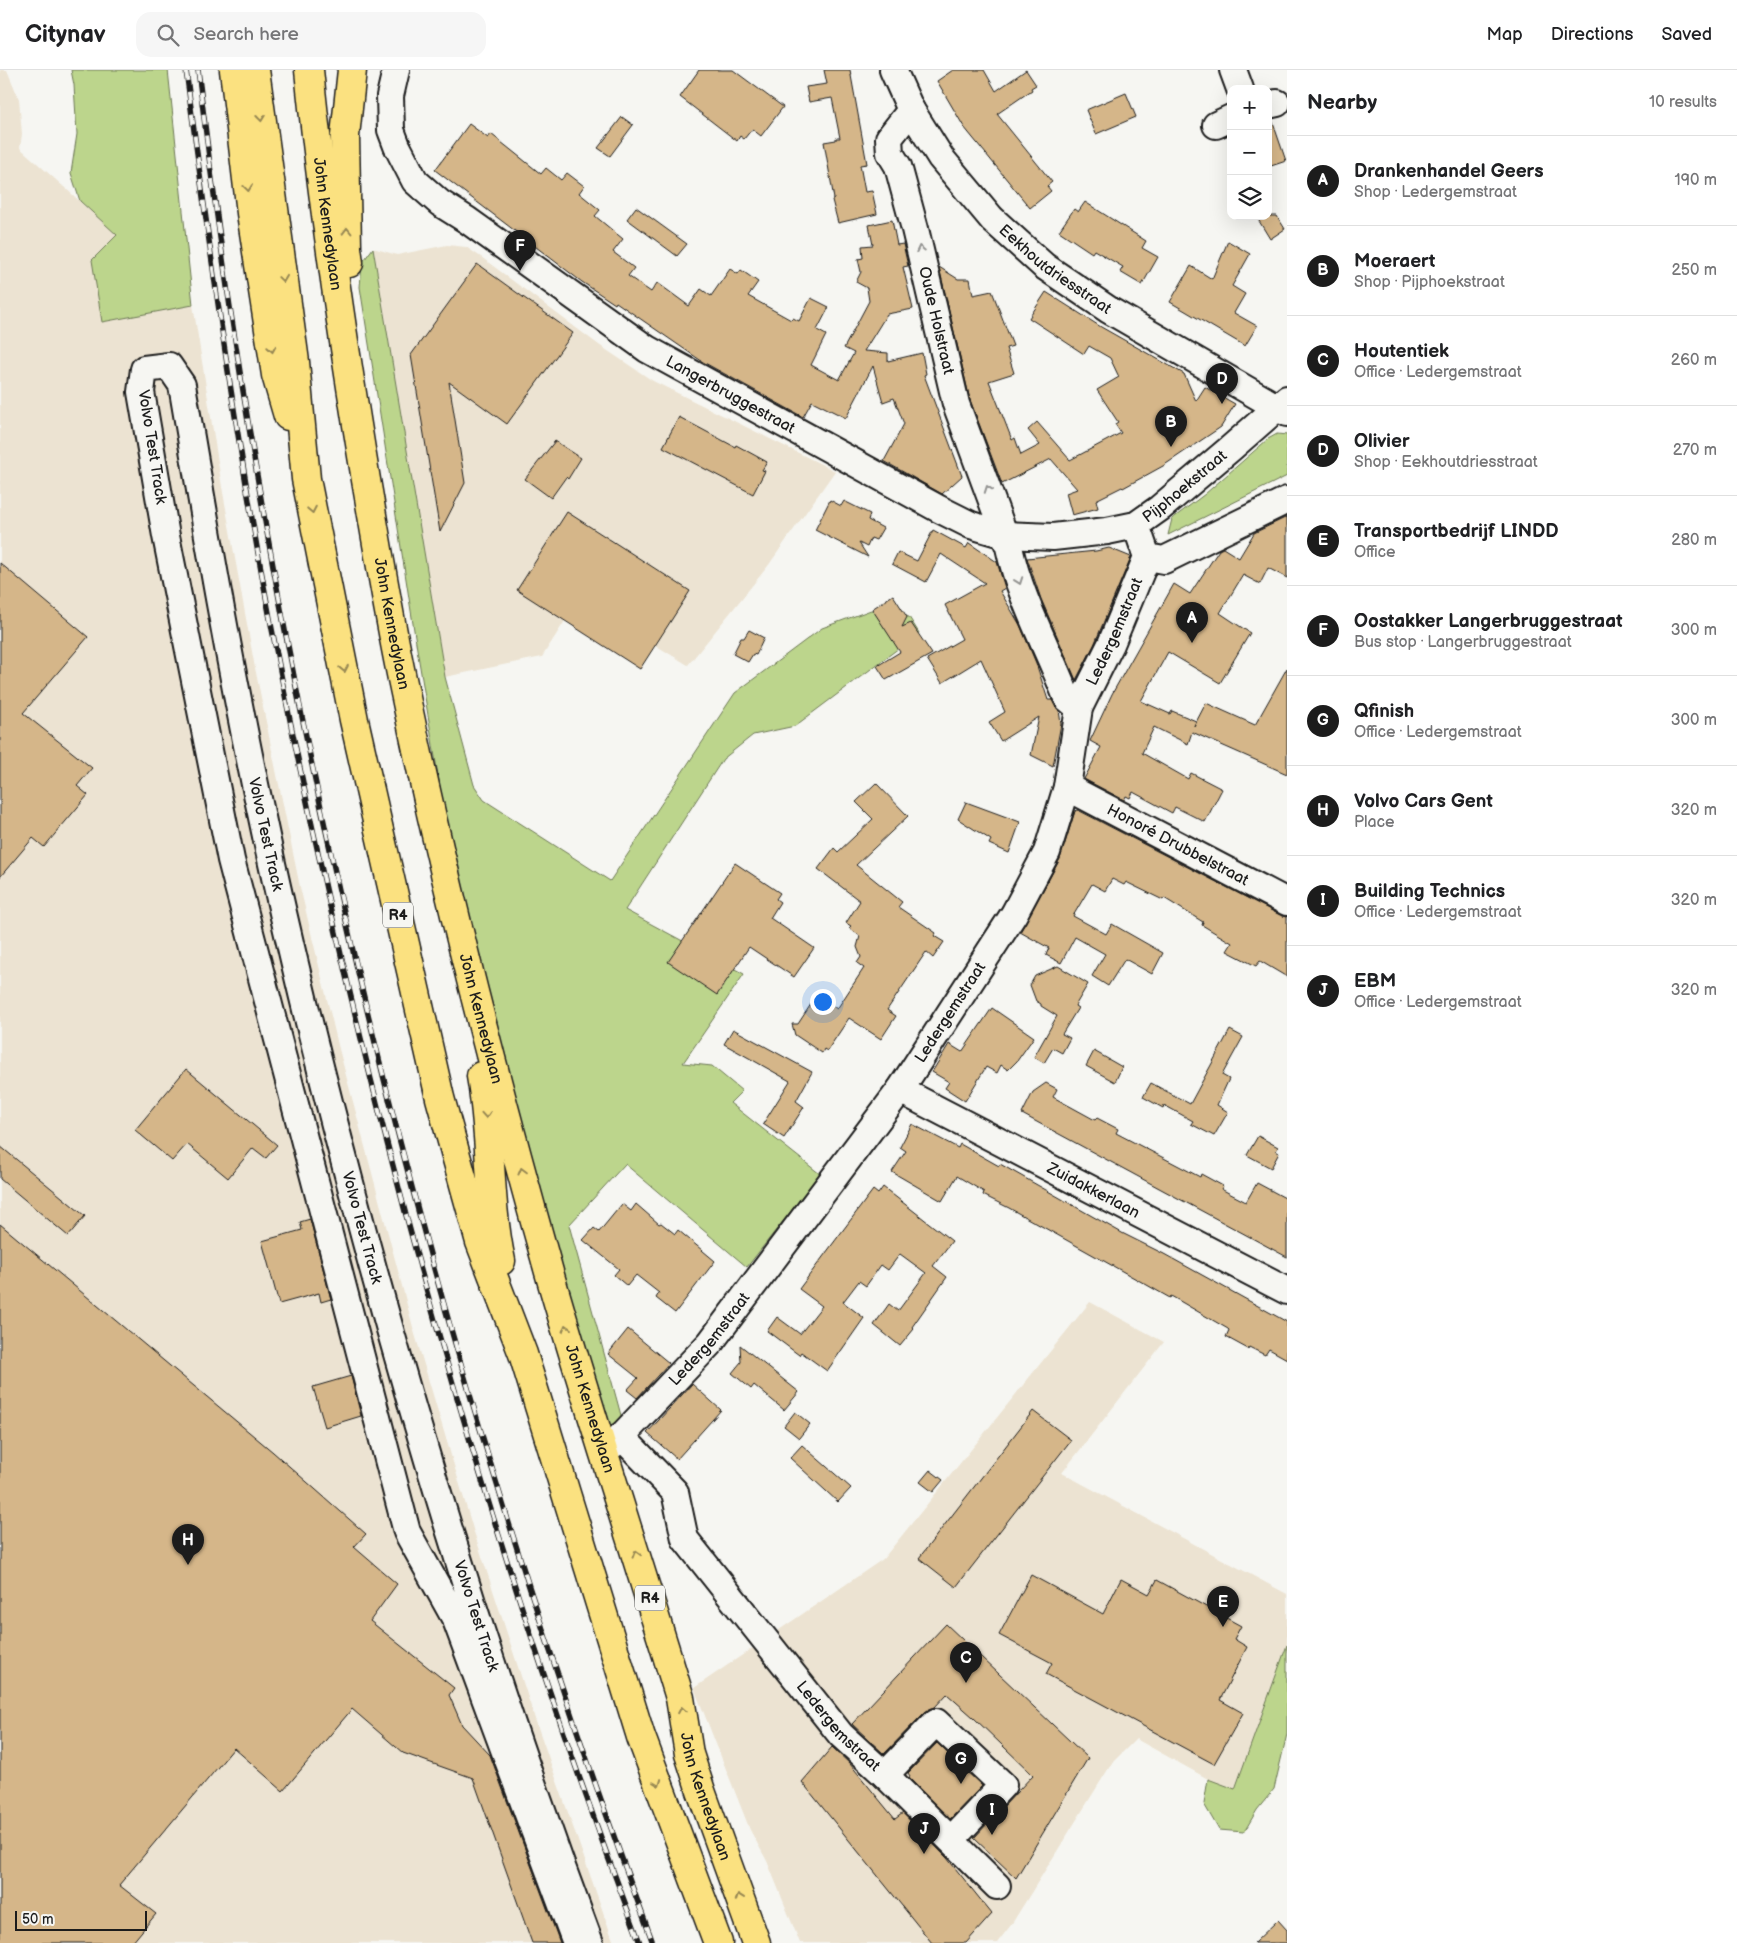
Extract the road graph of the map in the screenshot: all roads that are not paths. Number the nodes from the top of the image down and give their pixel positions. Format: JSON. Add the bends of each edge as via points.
{"nodes":[{"id":1,"x":234,"y":70,"type":"edge"},
{"id":2,"x":255,"y":70,"type":"edge"},
{"id":3,"x":292,"y":70,"type":"edge"},
{"id":4,"x":309,"y":70,"type":"edge"},
{"id":5,"x":352,"y":70,"type":"edge"},
{"id":6,"x":396,"y":70,"type":"edge"},
{"id":7,"x":893,"y":70,"type":"edge"},
{"id":8,"x":1233,"y":70,"type":"edge"},
{"id":9,"x":1239,"y":85,"type":"edge"},
{"id":10,"x":911,"y":110,"type":"junction"},
{"id":11,"x":1284,"y":406,"type":"edge"},
{"id":12,"x":306,"y":478,"type":"junction"},
{"id":13,"x":1287,"y":500,"type":"edge"},
{"id":14,"x":1136,"y":525,"type":"junction"},
{"id":15,"x":1005,"y":535,"type":"junction"},
{"id":16,"x":1147,"y":557,"type":"junction"},
{"id":17,"x":1078,"y":708,"type":"junction"},
{"id":18,"x":1067,"y":787,"type":"junction"},
{"id":19,"x":1287,"y":902,"type":"edge"},
{"id":20,"x":468,"y":970,"type":"junction"},
{"id":21,"x":900,"y":1090,"type":"junction"},
{"id":22,"x":1287,"y":1291,"type":"edge"},
{"id":23,"x":523,"y":1354,"type":"junction"},
{"id":24,"x":885,"y":1775,"type":"junction"},
{"id":25,"x":950,"y":1840,"type":"junction"},
{"id":26,"x":997,"y":1886,"type":"dead end"},
{"id":27,"x":576,"y":1943,"type":"edge"},
{"id":28,"x":590,"y":1943,"type":"edge"},
{"id":29,"x":718,"y":1943,"type":"edge"},
{"id":30,"x":756,"y":1943,"type":"edge"}],
"edges":[{"from":1,"to":12,"type":"highway","one_way":true,"via":[[251,213],[276,375]]},
{"from":2,"to":12,"type":"highway","name":"John Kennedylaan","number":"R4","one_way":true,"via":[[295,362]]},
{"from":3,"to":23,"type":"highway","name":"John Kennedylaan","number":"R4","one_way":true,"via":[[316,260],[352,479],[435,901],[479,1069],[499,1252]]},
{"from":4,"to":20,"type":"highway","name":"John Kennedylaan","number":"R4","via":[[336,292],[379,555],[404,690]]},
{"from":20,"to":5,"type":"highway","one_way":true,"via":[[453,861],[407,639],[347,248],[345,136]]},
{"from":6,"to":15,"type":"street","name":"Langerbruggestraat","via":[[390,96],[391,130],[415,181],[440,202],[647,349],[939,509]]},
{"from":7,"to":10,"type":"street","name":"Eekhoutdriesstraat"},
{"from":8,"to":9,"type":"street"},
{"from":10,"to":11,"type":"street","name":"Eekhoutdriesstraat","via":[[941,158],[992,219],[1044,266],[1109,310]]},
{"from":15,"to":10,"type":"street","name":"Oude Holstraat","one_way":true,"via":[[956,404],[915,229],[898,166],[890,153],[889,138]]},
{"from":11,"to":14,"type":"street","name":"Pijphoekstraat"},
{"from":12,"to":23,"type":"highway","name":"John Kennedylaan","number":"R4","one_way":true,"via":[[354,720],[440,1098],[480,1242]]},
{"from":13,"to":16,"type":"street","via":[[1164,560]]},
{"from":14,"to":15,"type":"street","name":"Pijphoekstraat","via":[[1053,538]]},
{"from":14,"to":16,"type":"street","name":"Ledergemstraat"},
{"from":15,"to":17,"type":"street","one_way":true,"via":[[1026,599],[1067,698]]},
{"from":16,"to":17,"type":"street","name":"Ledergemstraat","via":[[1111,644]]},
{"from":17,"to":18,"type":"street","name":"Ledergemstraat"},
{"from":18,"to":19,"type":"street","name":"Honoré Drubbelstraat"},
{"from":18,"to":21,"type":"street","name":"Ledergemstraat","via":[[1048,852],[1014,914]]},
{"from":30,"to":20,"type":"highway","name":"John Kennedylaan","number":"R4","one_way":true,"via":[[689,1754],[680,1698],[550,1276]]},
{"from":21,"to":22,"type":"street","name":"Zuidakkerlaan"},
{"from":21,"to":24,"type":"street","name":"Ledergemstraat","via":[[710,1343],[617,1440],[675,1492],[684,1539],[841,1734]]},
{"from":23,"to":29,"type":"highway","name":"John Kennedylaan","number":"R4","one_way":true,"via":[[641,1737]]},
{"from":24,"to":25,"type":"street","name":"Ledergemstraat"},
{"from":24,"to":25,"type":"street","name":"Ledergemstraat","via":[[936,1722],[1003,1785]]},
{"from":25,"to":26,"type":"street","name":"Ledergemstraat"},
{"from":27,"to":28,"type":"street","name":"Volvo Test Track","via":[[456,1620],[407,1532],[231,860],[166,536],[141,392],[144,369],[169,366],[182,385],[259,805],[334,1121],[404,1378],[451,1535],[513,1727]]}]}
